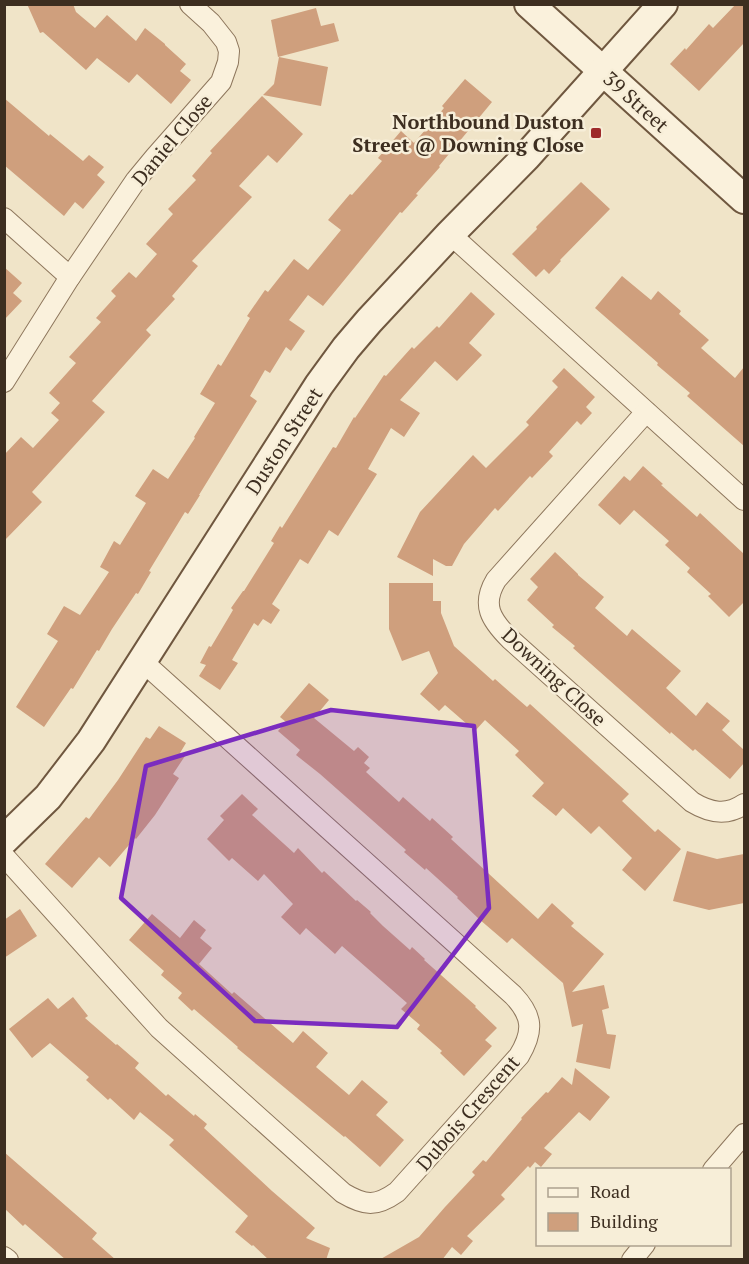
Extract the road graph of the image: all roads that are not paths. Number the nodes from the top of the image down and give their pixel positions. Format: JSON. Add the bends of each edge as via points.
{"nodes":[{"id":1,"x":190,"y":4,"type":"edge"},
{"id":2,"x":529,"y":4,"type":"edge"},
{"id":3,"x":663,"y":4,"type":"edge"},
{"id":4,"x":603,"y":72,"type":"junction"},
{"id":5,"x":744,"y":199,"type":"edge"},
{"id":6,"x":4,"y":218,"type":"edge"},
{"id":7,"x":450,"y":234,"type":"junction"},
{"id":8,"x":70,"y":277,"type":"junction"},
{"id":9,"x":4,"y":382,"type":"edge"},
{"id":10,"x":646,"y":412,"type":"junction"},
{"id":11,"x":744,"y":500,"type":"edge"},
{"id":12,"x":142,"y":661,"type":"junction"},
{"id":13,"x":744,"y":804,"type":"edge"},
{"id":14,"x":4,"y":840,"type":"edge"},
{"id":15,"x":4,"y":856,"type":"edge"},
{"id":16,"x":744,"y":1134,"type":"edge"},
{"id":17,"x":715,"y":1168,"type":"edge"},
{"id":18,"x":644,"y":1246,"type":"edge"},
{"id":19,"x":632,"y":1260,"type":"edge"}],
"edges":[{"from":1,"to":8,"type":"street","name":"Daniel Close","via":[[226,42],[226,72],[136,180]]},
{"from":2,"to":4,"type":"street","name":"39 Street"},
{"from":3,"to":4,"type":"street","name":"Duston Street"},
{"from":4,"to":5,"type":"street","name":"39 Street"},
{"from":4,"to":7,"type":"street","name":"Duston Street"},
{"from":6,"to":8,"type":"street"},
{"from":7,"to":10,"type":"street"},
{"from":7,"to":12,"type":"street","name":"Duston Street","via":[[339,357]]},
{"from":8,"to":9,"type":"street","name":"Daniel Close"},
{"from":10,"to":11,"type":"street"},
{"from":10,"to":13,"type":"street","name":"Downing Close","via":[[496,580],[488,597],[489,605],[499,628],[510,639],[692,802],[713,812],[734,810]]},
{"from":12,"to":14,"type":"street","name":"Duston Street","via":[[70,770]]},
{"from":12,"to":15,"type":"street","name":"Dubois Crescent","via":[[513,994],[528,1016],[529,1026],[519,1056],[397,1192],[379,1203],[352,1198],[159,1028]]},
{"from":16,"to":17,"type":"street"},
{"from":18,"to":19,"type":"street"}]}
